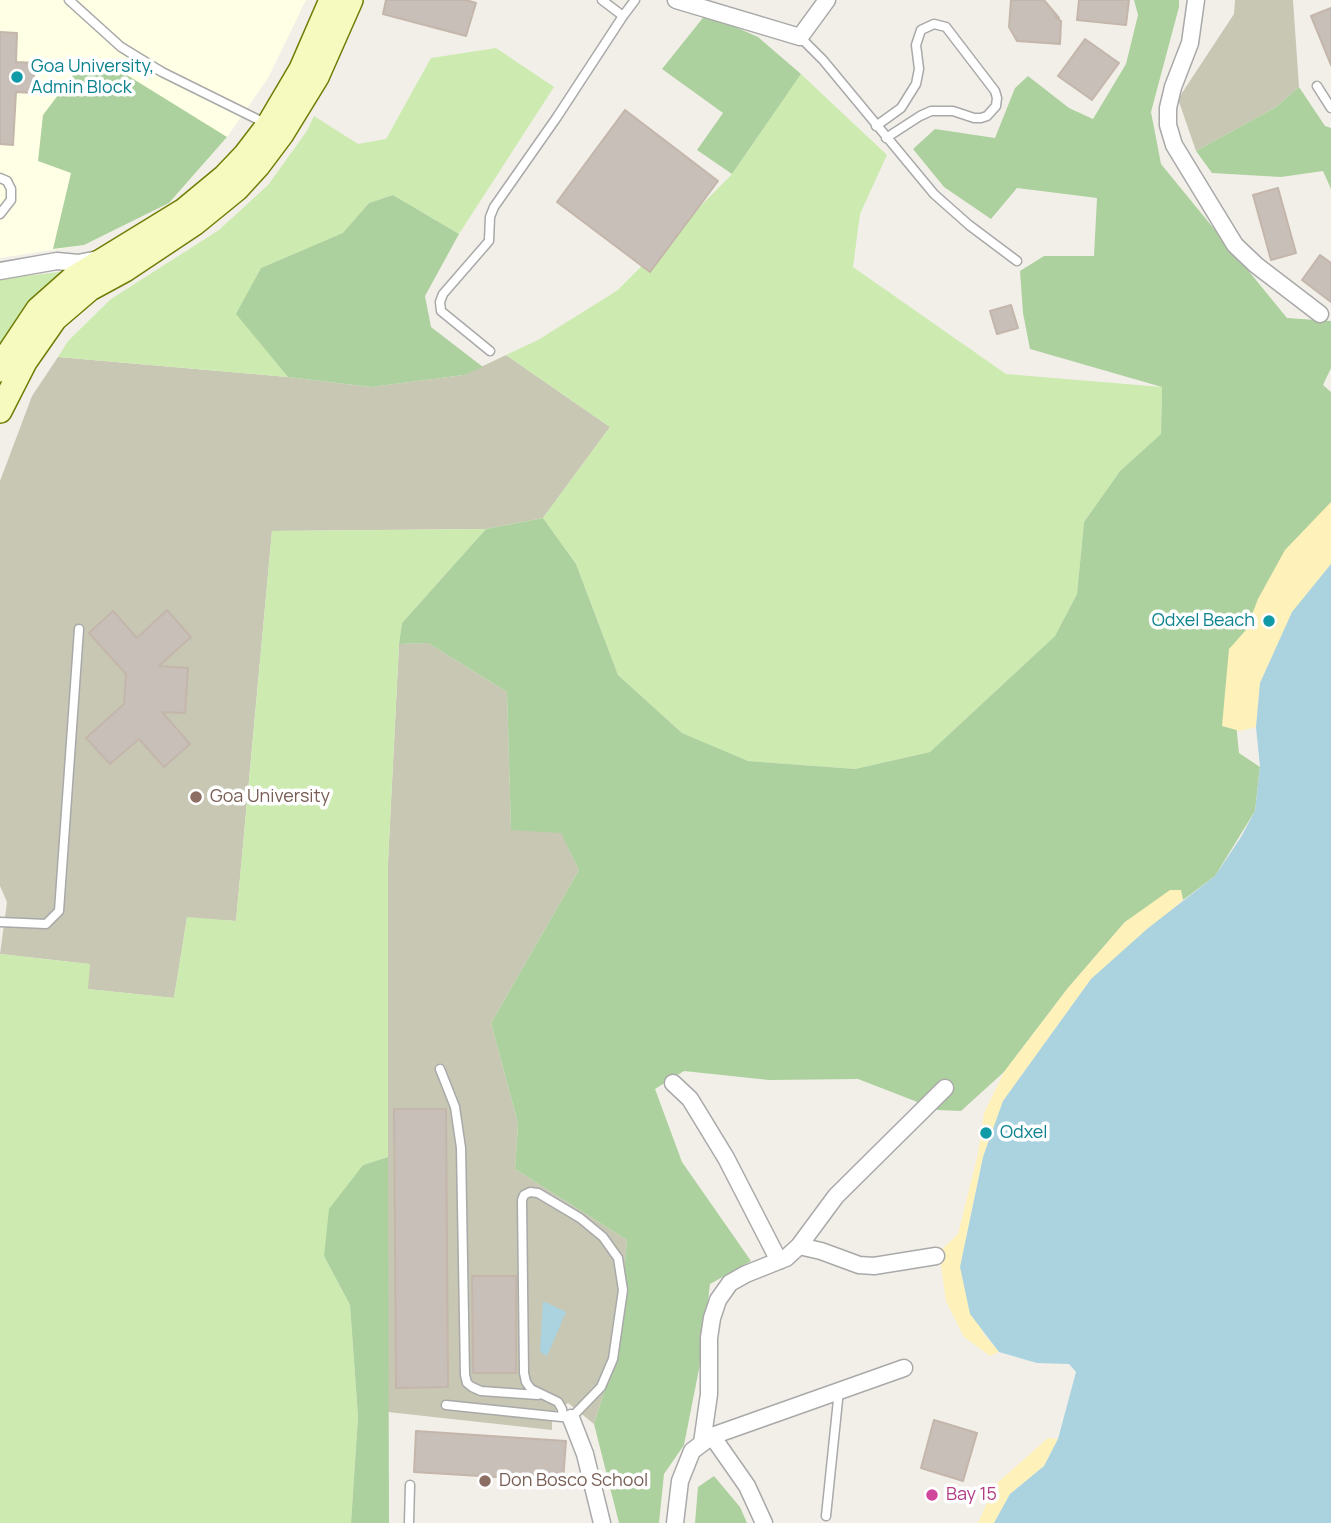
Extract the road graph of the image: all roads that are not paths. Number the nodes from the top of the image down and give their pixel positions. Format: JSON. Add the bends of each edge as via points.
{"nodes":[{"id":1,"x":69,"y":0,"type":"edge"},
{"id":2,"x":331,"y":0,"type":"edge"},
{"id":3,"x":351,"y":0,"type":"edge"},
{"id":4,"x":603,"y":0,"type":"edge"},
{"id":5,"x":635,"y":0,"type":"edge"},
{"id":6,"x":676,"y":0,"type":"edge"},
{"id":7,"x":827,"y":0,"type":"edge"},
{"id":8,"x":1196,"y":0,"type":"edge"},
{"id":9,"x":623,"y":16,"type":"junction"},
{"id":10,"x":800,"y":37,"type":"junction"},
{"id":11,"x":1317,"y":86,"type":"dead end"},
{"id":12,"x":1331,"y":108,"type":"edge"},
{"id":13,"x":268,"y":125,"type":"junction"},
{"id":14,"x":876,"y":126,"type":"junction"},
{"id":15,"x":886,"y":138,"type":"junction"},
{"id":16,"x":0,"y":178,"type":"edge"},
{"id":17,"x":0,"y":214,"type":"edge"},
{"id":18,"x":105,"y":258,"type":"junction"},
{"id":19,"x":1017,"y":261,"type":"dead end"},
{"id":20,"x":0,"y":271,"type":"edge"},
{"id":21,"x":1320,"y":314,"type":"dead end"},
{"id":22,"x":490,"y":351,"type":"dead end"},
{"id":23,"x":0,"y":370,"type":"edge"},
{"id":24,"x":0,"y":411,"type":"edge"},
{"id":25,"x":79,"y":629,"type":"dead end"},
{"id":26,"x":0,"y":922,"type":"edge"},
{"id":27,"x":440,"y":1069,"type":"dead end"},
{"id":28,"x":673,"y":1083,"type":"dead end"},
{"id":29,"x":945,"y":1088,"type":"dead end"},
{"id":30,"x":799,"y":1246,"type":"junction"},
{"id":31,"x":936,"y":1256,"type":"dead end"},
{"id":32,"x":779,"y":1261,"type":"junction"},
{"id":33,"x":904,"y":1368,"type":"dead end"},
{"id":34,"x":839,"y":1390,"type":"junction"},
{"id":35,"x":544,"y":1395,"type":"junction"},
{"id":36,"x":446,"y":1405,"type":"dead end"},
{"id":37,"x":567,"y":1418,"type":"junction"},
{"id":38,"x":707,"y":1440,"type":"junction"},
{"id":39,"x":410,"y":1485,"type":"dead end"},
{"id":40,"x":826,"y":1516,"type":"dead end"},
{"id":41,"x":408,"y":1523,"type":"edge"},
{"id":42,"x":603,"y":1523,"type":"edge"},
{"id":43,"x":675,"y":1523,"type":"edge"},
{"id":44,"x":764,"y":1523,"type":"edge"}],
"edges":[{"from":1,"to":13,"type":"lane","via":[[121,47]]},
{"from":2,"to":13,"type":"main road","via":[[301,69]]},
{"from":3,"to":24,"type":"main road","via":[[317,77],[258,166],[194,224],[90,289],[55,319],[25,362]]},
{"from":4,"to":9,"type":"lane"},
{"from":5,"to":9,"type":"lane"},
{"from":6,"to":10,"type":"street"},
{"from":7,"to":10,"type":"street"},
{"from":8,"to":21,"type":"street","via":[[1190,43],[1168,108],[1174,145],[1235,245]]},
{"from":9,"to":22,"type":"lane","via":[[494,207],[489,241],[443,294],[441,311]]},
{"from":10,"to":14,"type":"lane"},
{"from":11,"to":12,"type":"lane"},
{"from":13,"to":18,"type":"main road","via":[[225,176],[184,210]]},
{"from":14,"to":15,"type":"lane"},
{"from":14,"to":15,"type":"lane","via":[[901,108],[916,84],[920,30],[934,24],[946,27],[995,91],[996,106],[981,118],[931,111]]},
{"from":15,"to":19,"type":"lane","via":[[934,194]]},
{"from":16,"to":17,"type":"lane","via":[[11,189],[10,200]]},
{"from":18,"to":20,"type":"street"},
{"from":18,"to":23,"type":"main road","via":[[38,309]]},
{"from":25,"to":26,"type":"lane","via":[[59,911],[47,924]]},
{"from":27,"to":35,"type":"lane","via":[[455,1107],[461,1148],[467,1382],[481,1391]]},
{"from":28,"to":32,"type":"street","via":[[690,1099],[726,1158]]},
{"from":29,"to":30,"type":"street","via":[[836,1196]]},
{"from":30,"to":31,"type":"street","via":[[859,1265]]},
{"from":30,"to":32,"type":"street"},
{"from":32,"to":38,"type":"street","via":[[730,1283],[718,1300],[709,1338]]},
{"from":33,"to":34,"type":"street"},
{"from":34,"to":38,"type":"street"},
{"from":34,"to":40,"type":"lane"},
{"from":35,"to":37,"type":"lane","via":[[558,1402]]},
{"from":35,"to":37,"type":"lane","via":[[531,1389],[524,1373],[522,1200],[530,1192],[580,1218],[603,1237],[618,1258],[622,1290],[612,1359],[601,1387]]},
{"from":36,"to":37,"type":"lane"},
{"from":37,"to":42,"type":"street","via":[[585,1454]]},
{"from":38,"to":43,"type":"street","via":[[692,1451],[681,1481]]},
{"from":38,"to":44,"type":"street","via":[[747,1486]]},
{"from":39,"to":41,"type":"lane"}]}
